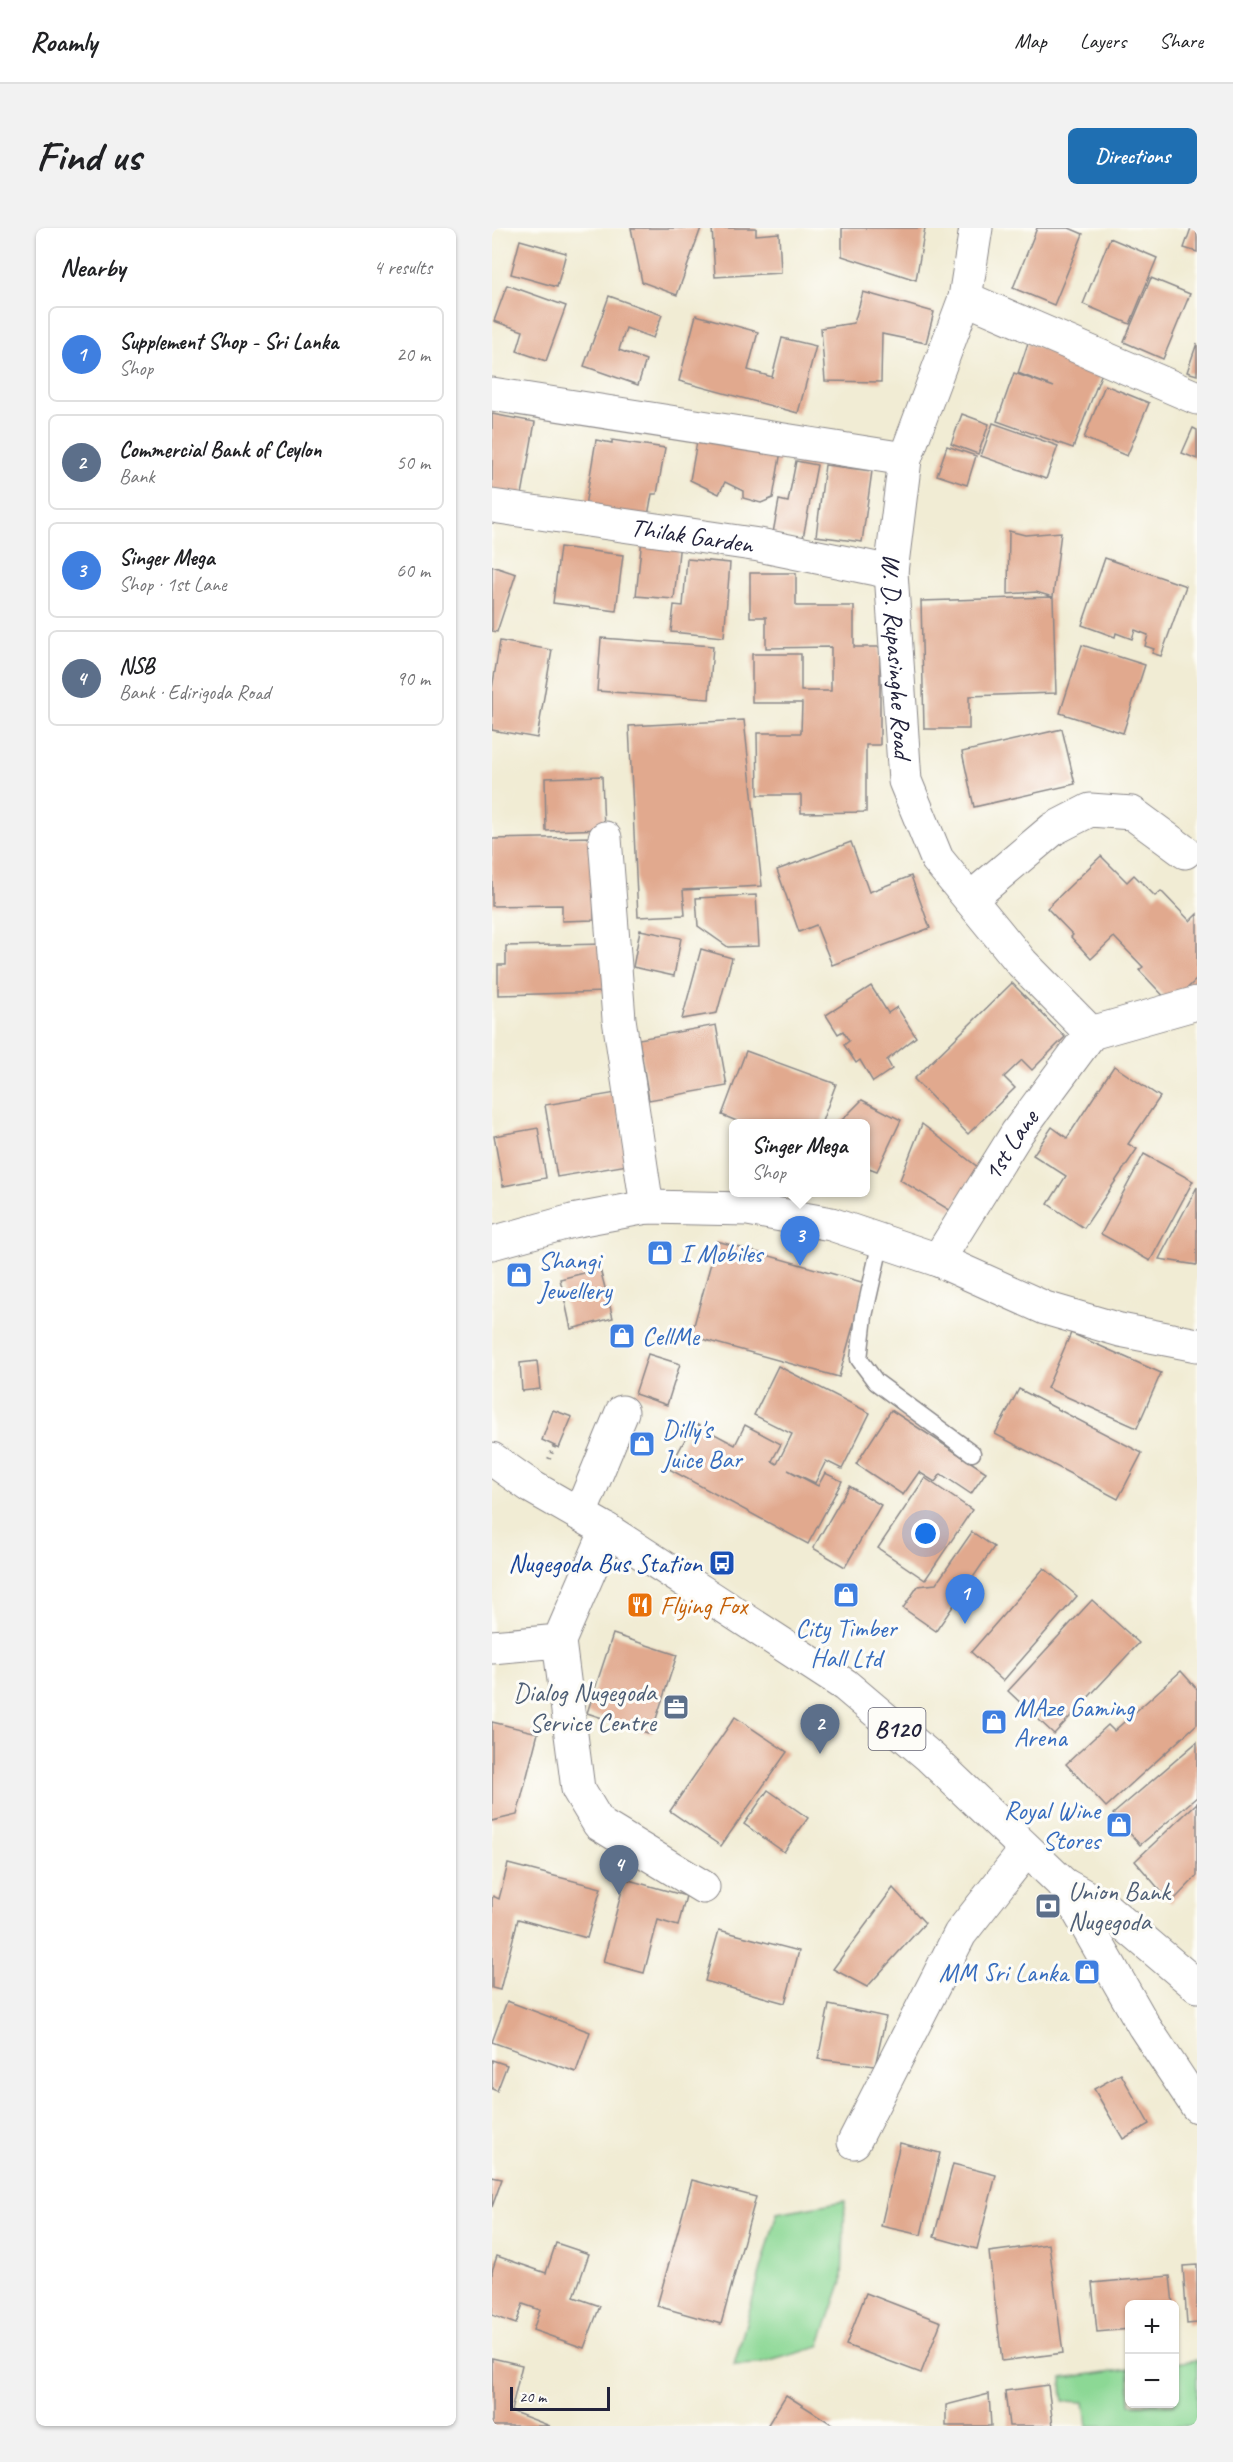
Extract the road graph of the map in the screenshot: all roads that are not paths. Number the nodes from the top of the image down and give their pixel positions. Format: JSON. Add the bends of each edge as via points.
{"nodes":[{"id":1,"x":975,"y":228,"type":"edge"},
{"id":2,"x":965,"y":298,"type":"junction"},
{"id":3,"x":492,"y":394,"type":"edge"},
{"id":4,"x":1197,"y":398,"type":"edge"},
{"id":5,"x":905,"y":459,"type":"junction"},
{"id":6,"x":492,"y":506,"type":"edge"},
{"id":7,"x":891,"y":572,"type":"junction"},
{"id":8,"x":605,"y":838,"type":"dead end"},
{"id":9,"x":1185,"y":852,"type":"dead end"},
{"id":10,"x":970,"y":899,"type":"junction"},
{"id":11,"x":1197,"y":1003,"type":"edge"},
{"id":12,"x":1091,"y":1033,"type":"junction"},
{"id":13,"x":647,"y":1207,"type":"junction"},
{"id":14,"x":881,"y":1241,"type":"junction"},
{"id":15,"x":492,"y":1243,"type":"edge"},
{"id":16,"x":938,"y":1260,"type":"junction"},
{"id":17,"x":1197,"y":1345,"type":"edge"},
{"id":18,"x":622,"y":1412,"type":"dead end"},
{"id":19,"x":972,"y":1453,"type":"dead end"},
{"id":20,"x":492,"y":1459,"type":"edge"},
{"id":21,"x":594,"y":1522,"type":"junction"},
{"id":22,"x":559,"y":1641,"type":"junction"},
{"id":23,"x":492,"y":1647,"type":"edge"},
{"id":24,"x":1026,"y":1850,"type":"junction"},
{"id":25,"x":1063,"y":1884,"type":"junction"},
{"id":26,"x":703,"y":1887,"type":"dead end"},
{"id":27,"x":1197,"y":1986,"type":"edge"},
{"id":28,"x":1197,"y":2106,"type":"edge"},
{"id":29,"x":854,"y":2142,"type":"dead end"}],
"edges":[{"from":1,"to":2,"type":"street","name":"W. D. Rupasinghe Road"},
{"from":2,"to":4,"type":"street"},
{"from":2,"to":5,"type":"street","name":"W. D. Rupasinghe Road"},
{"from":3,"to":5,"type":"street"},
{"from":5,"to":7,"type":"street","name":"W. D. Rupasinghe Road"},
{"from":6,"to":7,"type":"street","name":"Thilak Garden","via":[[759,545]]},
{"from":7,"to":10,"type":"street","name":"W. D. Rupasinghe Road","via":[[905,781],[937,859]]},
{"from":8,"to":13,"type":"street","via":[[619,1019]]},
{"from":9,"to":10,"type":"street","via":[[1132,813],[1090,810],[1053,829]]},
{"from":10,"to":12,"type":"street","name":"W. D. Rupasinghe Road","via":[[1022,963]]},
{"from":11,"to":12,"type":"street"},
{"from":12,"to":16,"type":"street","name":"1st Lane","via":[[1017,1133]]},
{"from":13,"to":14,"type":"street","via":[[748,1209],[831,1224]]},
{"from":13,"to":15,"type":"street","via":[[572,1221]]},
{"from":14,"to":16,"type":"street"},
{"from":14,"to":19,"type":"lane","via":[[859,1359],[876,1382]]},
{"from":16,"to":17,"type":"street","via":[[1045,1308],[1120,1330]]},
{"from":18,"to":21,"type":"street"},
{"from":20,"to":21,"type":"street","number":"B120","via":[[531,1487]]},
{"from":21,"to":22,"type":"street"},
{"from":21,"to":24,"type":"street","number":"B120","via":[[845,1685],[930,1758]]},
{"from":22,"to":23,"type":"street"},
{"from":22,"to":26,"type":"street","via":[[578,1789],[599,1824]]},
{"from":24,"to":25,"type":"street","number":"B120"},
{"from":24,"to":29,"type":"street","via":[[960,1934]]},
{"from":25,"to":27,"type":"street","via":[[1104,1907]]},
{"from":25,"to":28,"type":"street","number":"B120","via":[[1144,2026]]}]}
